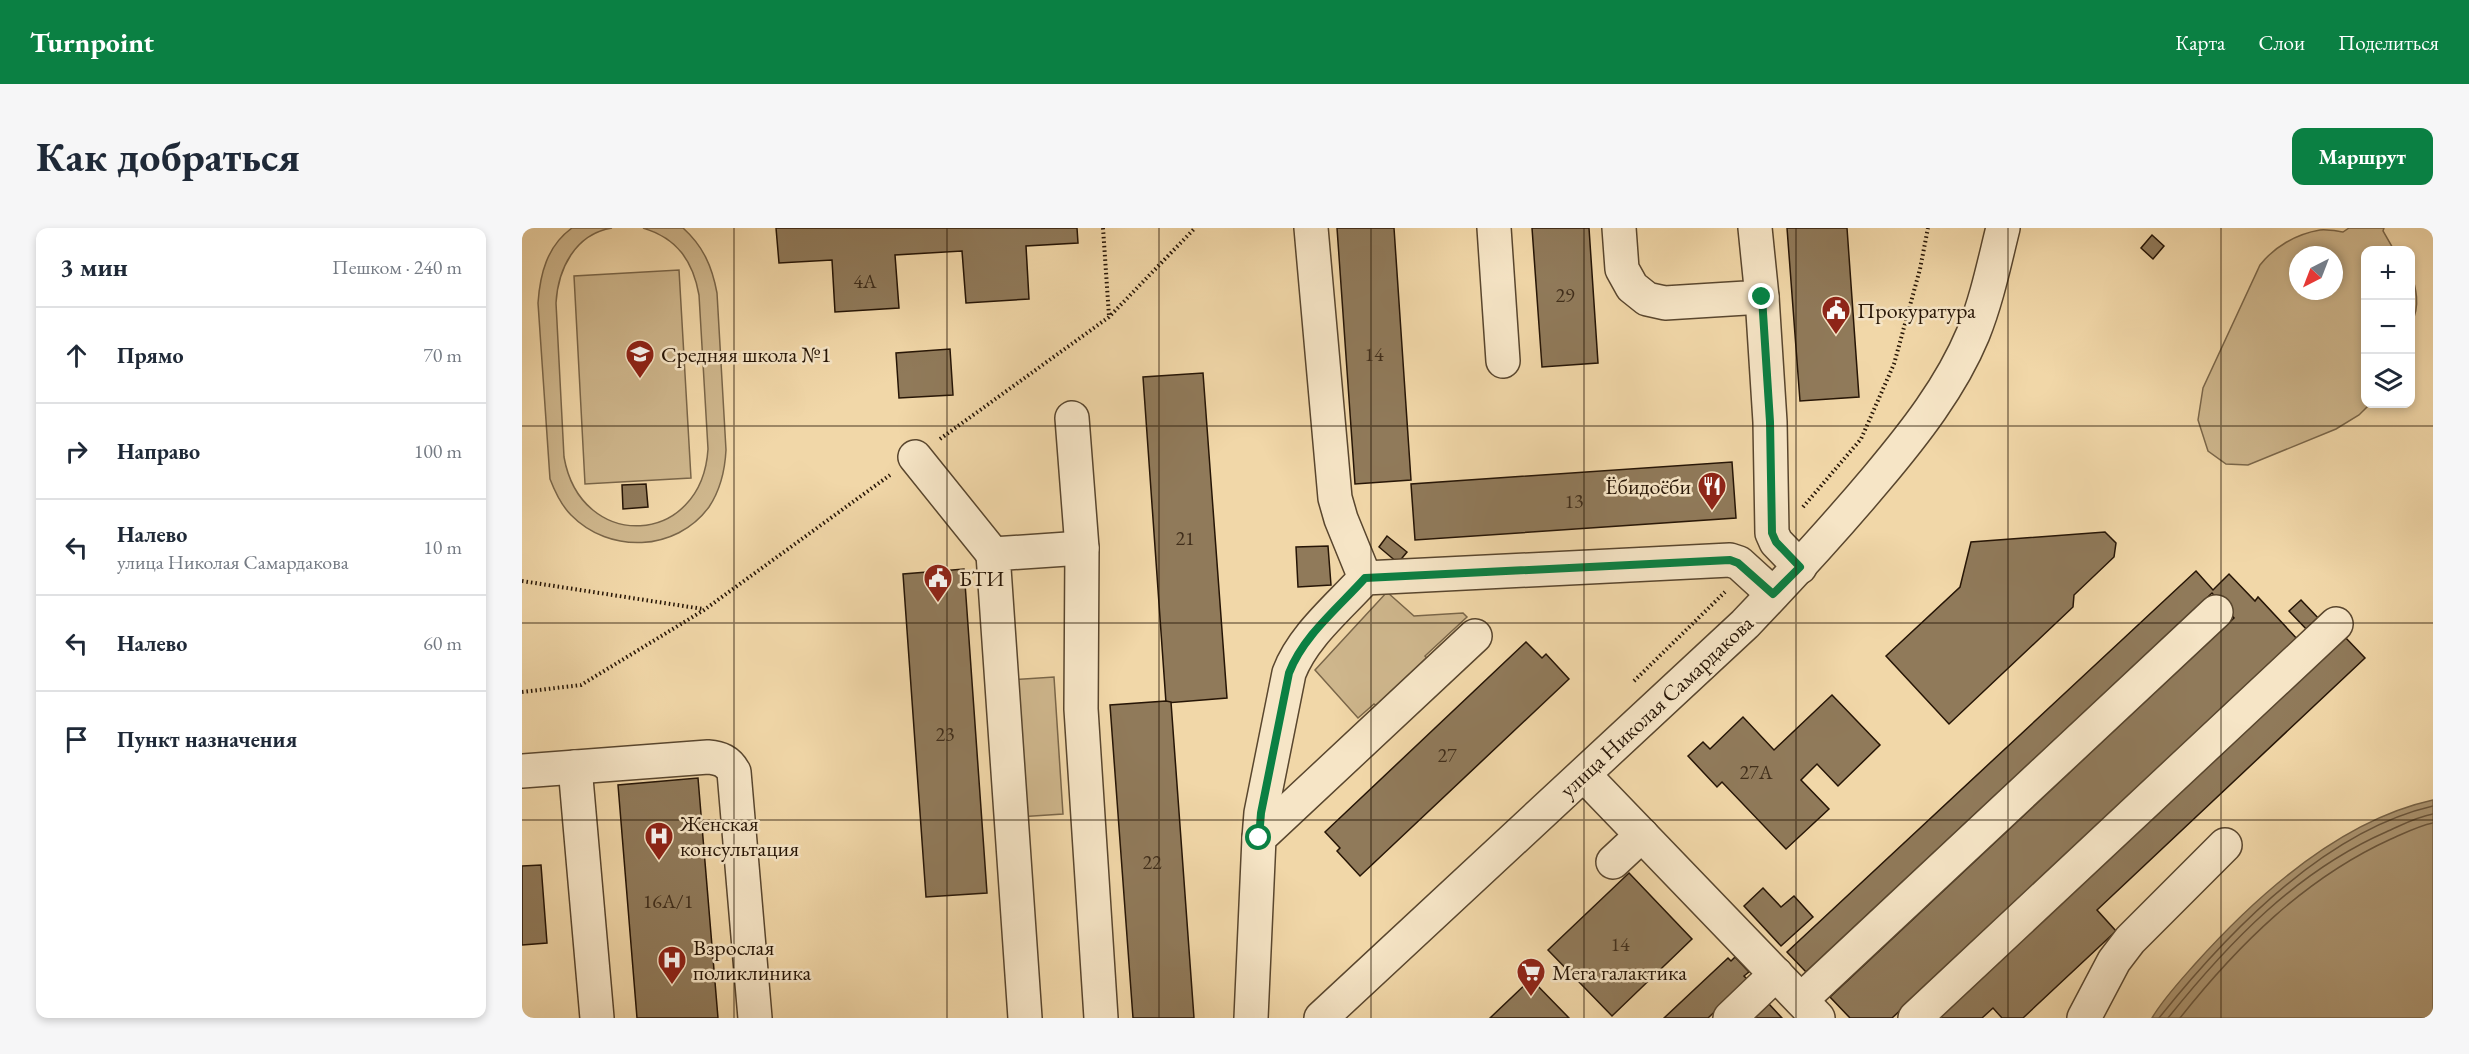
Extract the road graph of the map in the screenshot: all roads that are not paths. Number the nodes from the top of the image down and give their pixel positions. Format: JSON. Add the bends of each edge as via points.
{"nodes":[{"id":1,"x":1311,"y":228,"type":"edge"},
{"id":2,"x":1494,"y":228,"type":"edge"},
{"id":3,"x":1619,"y":228,"type":"edge"},
{"id":4,"x":1755,"y":228,"type":"edge"},
{"id":5,"x":2002,"y":228,"type":"edge"},
{"id":6,"x":1762,"y":297,"type":"junction"},
{"id":7,"x":1503,"y":361,"type":"dead end"},
{"id":8,"x":1072,"y":418,"type":"dead end"},
{"id":9,"x":915,"y":457,"type":"road end"},
{"id":10,"x":1082,"y":548,"type":"junction"},
{"id":11,"x":993,"y":554,"type":"junction"},
{"id":12,"x":1800,"y":567,"type":"junction"},
{"id":13,"x":1365,"y":578,"type":"junction"},
{"id":14,"x":1773,"y":594,"type":"junction"},
{"id":15,"x":2217,"y":612,"type":"dead end"},
{"id":16,"x":2336,"y":624,"type":"dead end"},
{"id":17,"x":1475,"y":636,"type":"dead end"},
{"id":18,"x":575,"y":767,"type":"junction"},
{"id":19,"x":522,"y":771,"type":"edge"},
{"id":20,"x":1584,"y":775,"type":"junction"},
{"id":21,"x":1642,"y":835,"type":"junction"},
{"id":22,"x":1259,"y":838,"type":"junction"},
{"id":23,"x":2225,"y":845,"type":"dead end"},
{"id":24,"x":1613,"y":862,"type":"dead end"},
{"id":25,"x":1776,"y":974,"type":"junction"},
{"id":26,"x":1810,"y":1009,"type":"edge"},
{"id":27,"x":597,"y":1018,"type":"edge"},
{"id":28,"x":755,"y":1018,"type":"edge"},
{"id":29,"x":1025,"y":1018,"type":"edge"},
{"id":30,"x":1101,"y":1018,"type":"edge"},
{"id":31,"x":1251,"y":1018,"type":"edge"},
{"id":32,"x":1321,"y":1018,"type":"edge"},
{"id":33,"x":1730,"y":1018,"type":"edge"},
{"id":34,"x":1915,"y":1018,"type":"edge"},
{"id":35,"x":2084,"y":1018,"type":"edge"}],
"edges":[{"from":1,"to":13,"type":"street","via":[[1335,498]]},
{"from":2,"to":7,"type":"street"},
{"from":3,"to":6,"type":"street","via":[[1622,269],[1632,287],[1647,299],[1665,303]]},
{"from":4,"to":6,"type":"street"},
{"from":5,"to":12,"type":"street","name":"улица Николая Самардакова","via":[[1991,283],[1950,379],[1917,430]]},
{"from":6,"to":12,"type":"street","via":[[1772,533]]},
{"from":8,"to":10,"type":"street"},
{"from":9,"to":11,"type":"street"},
{"from":10,"to":11,"type":"street"},
{"from":10,"to":30,"type":"street","via":[[1081,709]]},
{"from":11,"to":29,"type":"street"},
{"from":12,"to":14,"type":"street","name":"улица Николая Самардакова"},
{"from":13,"to":14,"type":"street","via":[[1730,560]]},
{"from":13,"to":22,"type":"street","via":[[1294,658]]},
{"from":14,"to":20,"type":"street","name":"улица Николая Самардакова"},
{"from":15,"to":26,"type":"street"},
{"from":16,"to":34,"type":"street"},
{"from":17,"to":22,"type":"street"},
{"from":18,"to":19,"type":"street"},
{"from":18,"to":27,"type":"street"},
{"from":18,"to":28,"type":"street","via":[[708,757],[731,765]]},
{"from":20,"to":21,"type":"street"},
{"from":20,"to":32,"type":"street","name":"улица Николая Самардакова"},
{"from":21,"to":24,"type":"street"},
{"from":21,"to":25,"type":"street"},
{"from":22,"to":31,"type":"street"},
{"from":23,"to":35,"type":"street","via":[[2130,940],[2114,961]]},
{"from":25,"to":26,"type":"street"},
{"from":25,"to":33,"type":"street"}]}
